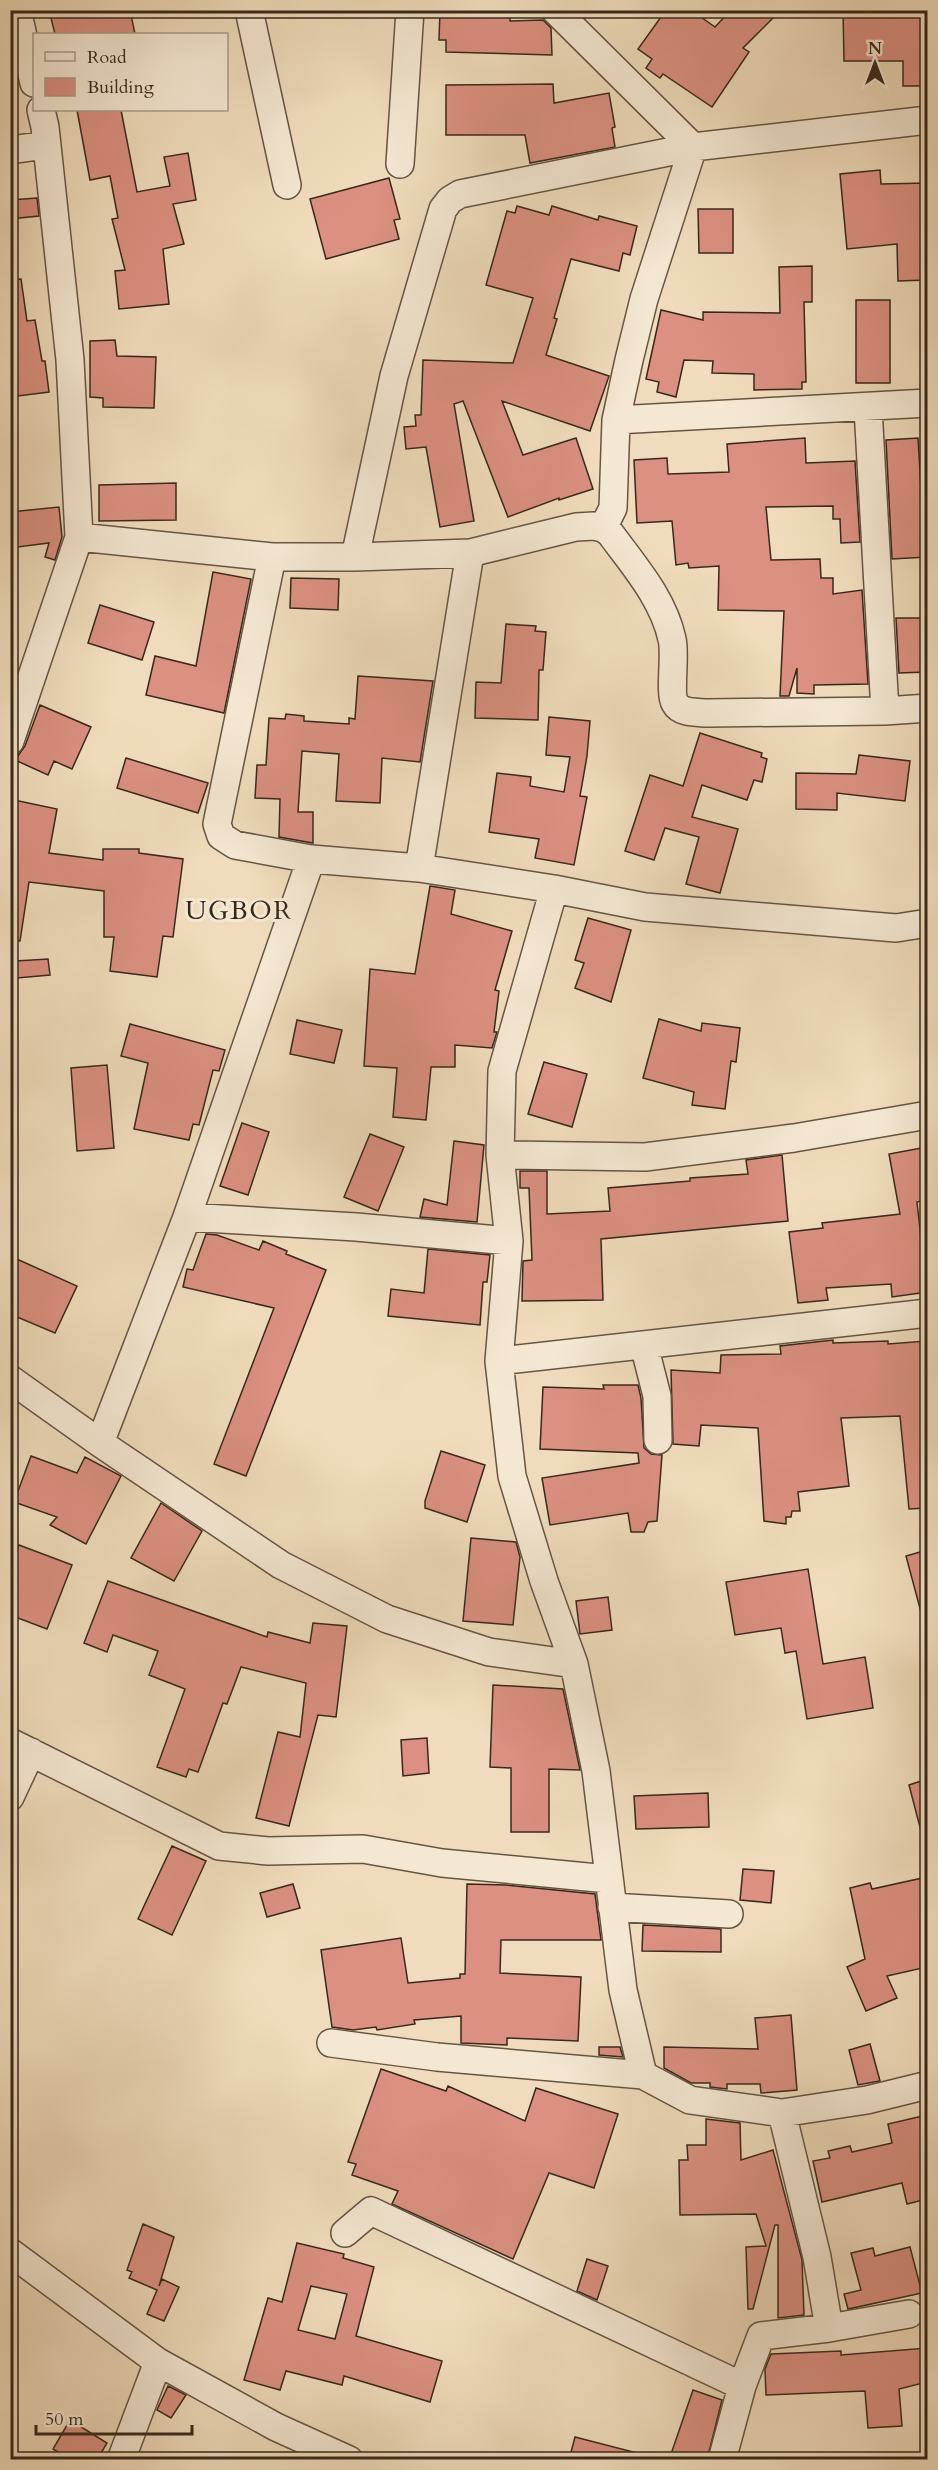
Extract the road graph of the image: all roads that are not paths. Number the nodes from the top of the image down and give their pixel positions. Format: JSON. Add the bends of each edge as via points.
{"nodes":[{"id":1,"x":17,"y":10,"type":"edge"},
{"id":2,"x":249,"y":10,"type":"edge"},
{"id":3,"x":410,"y":10,"type":"edge"},
{"id":4,"x":555,"y":10,"type":"edge"},
{"id":5,"x":33,"y":79,"type":"edge"},
{"id":6,"x":41,"y":111,"type":"edge"},
{"id":7,"x":927,"y":120,"type":"edge"},
{"id":8,"x":46,"y":145,"type":"junction"},
{"id":9,"x":693,"y":147,"type":"junction"},
{"id":10,"x":10,"y":150,"type":"edge"},
{"id":11,"x":400,"y":164,"type":"dead end"},
{"id":12,"x":287,"y":185,"type":"dead end"},
{"id":13,"x":927,"y":403,"type":"edge"},
{"id":14,"x":868,"y":408,"type":"junction"},
{"id":15,"x":616,"y":420,"type":"junction"},
{"id":16,"x":603,"y":528,"type":"junction"},
{"id":17,"x":79,"y":537,"type":"junction"},
{"id":18,"x":470,"y":553,"type":"junction"},
{"id":19,"x":272,"y":557,"type":"junction"},
{"id":20,"x":355,"y":557,"type":"junction"},
{"id":21,"x":927,"y":708,"type":"edge"},
{"id":22,"x":885,"y":711,"type":"junction"},
{"id":23,"x":10,"y":741,"type":"edge"},
{"id":24,"x":311,"y":859,"type":"junction"},
{"id":25,"x":419,"y":868,"type":"junction"},
{"id":26,"x":554,"y":889,"type":"junction"},
{"id":27,"x":927,"y":923,"type":"edge"},
{"id":28,"x":927,"y":1115,"type":"edge"},
{"id":29,"x":500,"y":1155,"type":"junction"},
{"id":30,"x":187,"y":1217,"type":"junction"},
{"id":31,"x":509,"y":1241,"type":"junction"},
{"id":32,"x":927,"y":1313,"type":"edge"},
{"id":33,"x":645,"y":1345,"type":"junction"},
{"id":34,"x":500,"y":1361,"type":"junction"},
{"id":35,"x":10,"y":1378,"type":"edge"},
{"id":36,"x":658,"y":1440,"type":"dead end"},
{"id":37,"x":100,"y":1443,"type":"junction"},
{"id":38,"x":574,"y":1664,"type":"junction"},
{"id":39,"x":21,"y":1747,"type":"edge"},
{"id":40,"x":10,"y":1797,"type":"edge"},
{"id":41,"x":608,"y":1879,"type":"junction"},
{"id":42,"x":612,"y":1907,"type":"junction"},
{"id":43,"x":729,"y":1914,"type":"dead end"},
{"id":44,"x":331,"y":2043,"type":"dead end"},
{"id":45,"x":643,"y":2075,"type":"junction"},
{"id":46,"x":927,"y":2085,"type":"edge"},
{"id":47,"x":782,"y":2113,"type":"junction"},
{"id":48,"x":345,"y":2233,"type":"dead end"},
{"id":49,"x":10,"y":2252,"type":"edge"},
{"id":50,"x":909,"y":2313,"type":"dead end"},
{"id":51,"x":829,"y":2328,"type":"junction"},
{"id":52,"x":158,"y":2362,"type":"junction"},
{"id":53,"x":742,"y":2386,"type":"junction"},
{"id":54,"x":121,"y":2460,"type":"edge"},
{"id":55,"x":349,"y":2460,"type":"edge"},
{"id":56,"x":722,"y":2460,"type":"edge"}],
"edges":[{"from":1,"to":5,"type":"street"},
{"from":2,"to":12,"type":"street"},
{"from":3,"to":11,"type":"street"},
{"from":4,"to":9,"type":"street"},
{"from":6,"to":8,"type":"street"},
{"from":7,"to":9,"type":"street"},
{"from":8,"to":10,"type":"street"},
{"from":8,"to":17,"type":"street","via":[[70,360]]},
{"from":9,"to":15,"type":"street","via":[[644,299]]},
{"from":9,"to":20,"type":"street","via":[[468,192],[450,200],[443,209],[394,376]]},
{"from":13,"to":14,"type":"street"},
{"from":14,"to":15,"type":"street"},
{"from":14,"to":22,"type":"street"},
{"from":15,"to":16,"type":"street","via":[[613,508]]},
{"from":16,"to":18,"type":"street","via":[[576,527]]},
{"from":16,"to":22,"type":"street","via":[[610,532],[652,590],[667,619],[675,664],[672,695],[681,710]]},
{"from":17,"to":19,"type":"street"},
{"from":17,"to":23,"type":"street"},
{"from":18,"to":20,"type":"street"},
{"from":18,"to":25,"type":"street"},
{"from":19,"to":20,"type":"street"},
{"from":19,"to":24,"type":"street","via":[[217,824],[221,836],[235,844]]},
{"from":21,"to":22,"type":"street"},
{"from":24,"to":25,"type":"street"},
{"from":24,"to":30,"type":"street"},
{"from":25,"to":26,"type":"street"},
{"from":26,"to":27,"type":"street","via":[[645,907],[896,928]]},
{"from":26,"to":29,"type":"street","via":[[502,1071]]},
{"from":28,"to":29,"type":"street","via":[[794,1138],[645,1157]]},
{"from":29,"to":31,"type":"street"},
{"from":30,"to":31,"type":"street"},
{"from":30,"to":37,"type":"street"},
{"from":31,"to":34,"type":"street"},
{"from":32,"to":33,"type":"street"},
{"from":33,"to":34,"type":"street"},
{"from":33,"to":36,"type":"street","via":[[657,1396]]},
{"from":34,"to":38,"type":"street","via":[[512,1476]]},
{"from":35,"to":37,"type":"street"},
{"from":37,"to":38,"type":"street","via":[[281,1565],[387,1619],[489,1652]]},
{"from":38,"to":41,"type":"street","via":[[596,1771]]},
{"from":39,"to":40,"type":"street"},
{"from":39,"to":41,"type":"street","via":[[219,1846],[268,1851],[363,1849],[442,1863]]},
{"from":41,"to":42,"type":"street"},
{"from":42,"to":43,"type":"street"},
{"from":42,"to":45,"type":"street","via":[[623,1990]]},
{"from":44,"to":45,"type":"street","via":[[448,2059]]},
{"from":45,"to":47,"type":"street","via":[[690,2100]]},
{"from":46,"to":47,"type":"street","via":[[867,2100]]},
{"from":47,"to":51,"type":"street","via":[[818,2257]]},
{"from":48,"to":53,"type":"street","via":[[371,2211]]},
{"from":49,"to":52,"type":"street"},
{"from":50,"to":51,"type":"street"},
{"from":51,"to":53,"type":"street","via":[[761,2336]]},
{"from":52,"to":54,"type":"street"},
{"from":52,"to":55,"type":"street","via":[[276,2427]]},
{"from":53,"to":56,"type":"street"}]}
